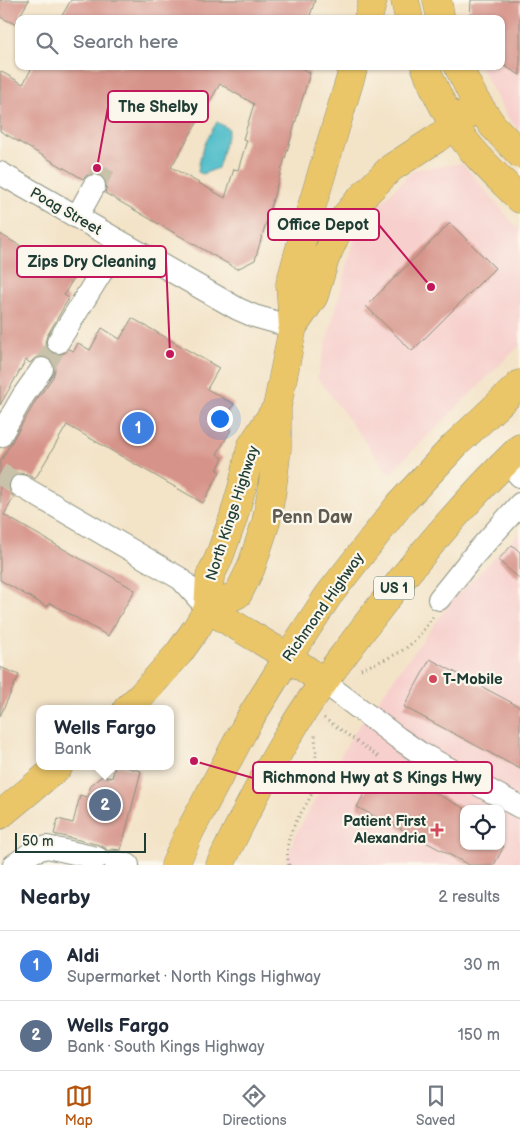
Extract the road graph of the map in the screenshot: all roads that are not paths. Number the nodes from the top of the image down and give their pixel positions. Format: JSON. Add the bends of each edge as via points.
{"nodes":[{"id":1,"x":373,"y":0,"type":"edge"},
{"id":2,"x":404,"y":0,"type":"edge"},
{"id":3,"x":437,"y":0,"type":"edge"},
{"id":4,"x":369,"y":15,"type":"edge"},
{"id":5,"x":408,"y":15,"type":"edge"},
{"id":6,"x":440,"y":15,"type":"edge"},
{"id":7,"x":353,"y":70,"type":"edge"},
{"id":8,"x":427,"y":70,"type":"edge"},
{"id":9,"x":460,"y":70,"type":"edge"},
{"id":10,"x":475,"y":100,"type":"junction"},
{"id":11,"x":454,"y":126,"type":"junction"},
{"id":12,"x":520,"y":154,"type":"edge"},
{"id":13,"x":0,"y":173,"type":"edge"},
{"id":14,"x":94,"y":186,"type":"tunnel mouth"},
{"id":15,"x":520,"y":199,"type":"edge"},
{"id":16,"x":77,"y":218,"type":"junction"},
{"id":17,"x":120,"y":242,"type":"junction"},
{"id":18,"x":293,"y":327,"type":"junction"},
{"id":19,"x":62,"y":329,"type":"tunnel mouth"},
{"id":20,"x":42,"y":369,"type":"tunnel mouth"},
{"id":21,"x":520,"y":384,"type":"edge"},
{"id":22,"x":0,"y":436,"type":"edge"},
{"id":23,"x":515,"y":462,"type":"edge"},
{"id":24,"x":21,"y":486,"type":"tunnel mouth"},
{"id":25,"x":520,"y":504,"type":"edge"},
{"id":26,"x":437,"y":607,"type":"road end"},
{"id":27,"x":208,"y":609,"type":"junction"},
{"id":28,"x":288,"y":657,"type":"junction"},
{"id":29,"x":324,"y":682,"type":"junction"},
{"id":30,"x":131,"y":705,"type":"edge"},
{"id":31,"x":55,"y":770,"type":"edge"},
{"id":32,"x":520,"y":807,"type":"edge"},
{"id":33,"x":0,"y":815,"type":"edge"},
{"id":34,"x":113,"y":862,"type":"edge"},
{"id":35,"x":14,"y":865,"type":"edge"},
{"id":36,"x":174,"y":865,"type":"edge"},
{"id":37,"x":220,"y":865,"type":"edge"}],
"edges":[{"from":1,"to":4,"type":"main road"},
{"from":2,"to":5,"type":"main road"},
{"from":3,"to":6,"type":"main road"},
{"from":7,"to":18,"type":"main road","name":"North Kings Highway","via":[[290,284]]},
{"from":8,"to":11,"type":"main road"},
{"from":9,"to":10,"type":"main road"},
{"from":10,"to":11,"type":"main road","name":"North Kings Highway","via":[[465,117]]},
{"from":10,"to":12,"type":"main road","via":[[493,126]]},
{"from":11,"to":15,"type":"main road"},
{"from":11,"to":18,"type":"main road","name":"North Kings Highway","via":[[391,168],[358,201],[344,219],[314,296]]},
{"from":13,"to":16,"type":"street","name":"Poag Street"},
{"from":14,"to":16,"type":"street"},
{"from":16,"to":17,"type":"street","name":"Poag Street"},
{"from":17,"to":18,"type":"street","name":"Poag Street","via":[[238,309]]},
{"from":17,"to":19,"type":"street"},
{"from":18,"to":27,"type":"main road","name":"North Kings Highway","via":[[277,407],[277,448],[266,522],[251,568],[238,594]]},
{"from":20,"to":22,"type":"street"},
{"from":21,"to":28,"type":"main road","name":"Richmond Highway","via":[[400,504],[328,596]]},
{"from":23,"to":29,"type":"main road","number":"US 1","via":[[470,499],[381,604]]},
{"from":24,"to":27,"type":"street","via":[[181,579]]},
{"from":25,"to":26,"type":"street","via":[[475,554]]},
{"from":27,"to":28,"type":"main road"},
{"from":27,"to":30,"type":"main road","via":[[179,653]]},
{"from":28,"to":29,"type":"main road"},
{"from":28,"to":36,"type":"main road","name":"Richmond Highway","via":[[232,750]]},
{"from":29,"to":32,"type":"street","via":[[420,753]]},
{"from":29,"to":37,"type":"main road","number":"US 1","via":[[273,762]]},
{"from":31,"to":33,"type":"main road"},
{"from":34,"to":35,"type":"street","via":[[47,847],[34,851]]}]}
